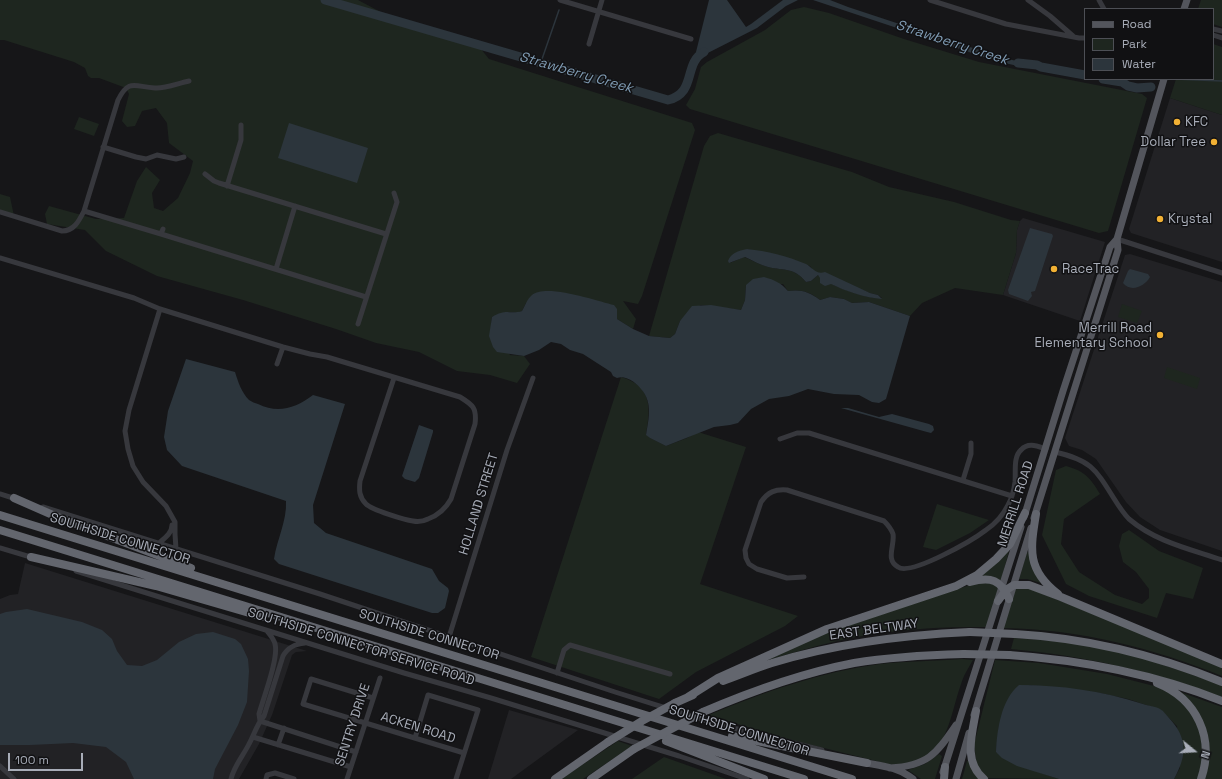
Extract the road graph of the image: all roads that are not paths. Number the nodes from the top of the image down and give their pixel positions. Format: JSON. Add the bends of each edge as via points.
{"nodes":[{"id":1,"x":560,"y":0,"type":"edge"},
{"id":2,"x":602,"y":0,"type":"edge"},
{"id":3,"x":930,"y":0,"type":"edge"},
{"id":4,"x":1032,"y":1,"type":"edge"},
{"id":5,"x":599,"y":11,"type":"junction"},
{"id":6,"x":1076,"y":38,"type":"junction"},
{"id":7,"x":1084,"y":38,"type":"edge"},
{"id":8,"x":691,"y":39,"type":"dead end"},
{"id":9,"x":589,"y":44,"type":"dead end"},
{"id":10,"x":1164,"y":80,"type":"edge"},
{"id":11,"x":189,"y":81,"type":"dead end"},
{"id":12,"x":241,"y":125,"type":"dead end"},
{"id":13,"x":103,"y":147,"type":"junction"},
{"id":14,"x":184,"y":157,"type":"dead end"},
{"id":15,"x":205,"y":174,"type":"dead end"},
{"id":16,"x":227,"y":186,"type":"junction"},
{"id":17,"x":394,"y":193,"type":"dead end"},
{"id":18,"x":294,"y":206,"type":"junction"},
{"id":19,"x":84,"y":211,"type":"junction"},
{"id":20,"x":0,"y":212,"type":"edge"},
{"id":21,"x":386,"y":234,"type":"junction"},
{"id":22,"x":1117,"y":239,"type":"junction"},
{"id":23,"x":0,"y":258,"type":"edge"},
{"id":24,"x":276,"y":269,"type":"junction"},
{"id":25,"x":1222,"y":273,"type":"edge"},
{"id":26,"x":366,"y":297,"type":"junction"},
{"id":27,"x":160,"y":309,"type":"junction"},
{"id":28,"x":358,"y":324,"type":"dead end"},
{"id":29,"x":1083,"y":328,"type":"junction"},
{"id":30,"x":283,"y":347,"type":"junction"},
{"id":31,"x":277,"y":364,"type":"dead end"},
{"id":32,"x":394,"y":378,"type":"junction"},
{"id":33,"x":533,"y":378,"type":"dead end"},
{"id":34,"x":1074,"y":392,"type":"junction"},
{"id":35,"x":1060,"y":400,"type":"junction"},
{"id":36,"x":780,"y":438,"type":"dead end"},
{"id":37,"x":971,"y":443,"type":"dead end"},
{"id":38,"x":1046,"y":449,"type":"junction"},
{"id":39,"x":1055,"y":452,"type":"junction"},
{"id":40,"x":963,"y":480,"type":"junction"},
{"id":41,"x":0,"y":494,"type":"edge"},
{"id":42,"x":1012,"y":496,"type":"junction"},
{"id":43,"x":14,"y":498,"type":"junction"},
{"id":44,"x":1037,"y":511,"type":"junction"},
{"id":45,"x":1025,"y":513,"type":"junction"},
{"id":46,"x":0,"y":515,"type":"edge"},
{"id":47,"x":174,"y":520,"type":"junction"},
{"id":48,"x":0,"y":530,"type":"edge"},
{"id":49,"x":159,"y":543,"type":"junction"},
{"id":50,"x":0,"y":548,"type":"edge"},
{"id":51,"x":176,"y":549,"type":"junction"},
{"id":52,"x":31,"y":557,"type":"junction"},
{"id":53,"x":1222,"y":560,"type":"edge"},
{"id":54,"x":804,"y":577,"type":"dead end"},
{"id":55,"x":214,"y":581,"type":"junction"},
{"id":56,"x":1014,"y":585,"type":"junction"},
{"id":57,"x":956,"y":586,"type":"junction"},
{"id":58,"x":1004,"y":588,"type":"junction"},
{"id":59,"x":1061,"y":597,"type":"junction"},
{"id":60,"x":1009,"y":599,"type":"junction"},
{"id":61,"x":998,"y":601,"type":"joint"},
{"id":62,"x":266,"y":630,"type":"junction"},
{"id":63,"x":449,"y":637,"type":"junction"},
{"id":64,"x":306,"y":643,"type":"junction"},
{"id":65,"x":398,"y":654,"type":"junction"},
{"id":66,"x":1222,"y":664,"type":"edge"},
{"id":67,"x":557,"y":673,"type":"junction"},
{"id":68,"x":670,"y":674,"type":"dead end"},
{"id":69,"x":1132,"y":674,"type":"junction"},
{"id":70,"x":380,"y":678,"type":"dead end"},
{"id":71,"x":1222,"y":682,"type":"edge"},
{"id":72,"x":688,"y":697,"type":"junction"},
{"id":73,"x":373,"y":698,"type":"junction"},
{"id":74,"x":1222,"y":702,"type":"edge"},
{"id":75,"x":976,"y":711,"type":"junction"},
{"id":76,"x":961,"y":718,"type":"junction"},
{"id":77,"x":260,"y":721,"type":"junction"},
{"id":78,"x":619,"y":722,"type":"junction"},
{"id":79,"x":365,"y":723,"type":"junction"},
{"id":80,"x":284,"y":728,"type":"junction"},
{"id":81,"x":711,"y":735,"type":"junction"},
{"id":82,"x":253,"y":737,"type":"junction"},
{"id":83,"x":415,"y":738,"type":"junction"},
{"id":84,"x":278,"y":745,"type":"junction"},
{"id":85,"x":356,"y":752,"type":"junction"},
{"id":86,"x":464,"y":754,"type":"junction"},
{"id":87,"x":867,"y":763,"type":"junction"},
{"id":88,"x":945,"y":766,"type":"joint"},
{"id":89,"x":351,"y":767,"type":"junction"},
{"id":90,"x":1,"y":768,"type":"edge"},
{"id":91,"x":890,"y":768,"type":"junction"},
{"id":92,"x":14,"y":779,"type":"edge"},
{"id":93,"x":231,"y":779,"type":"edge"},
{"id":94,"x":266,"y":779,"type":"edge"},
{"id":95,"x":294,"y":779,"type":"edge"},
{"id":96,"x":347,"y":779,"type":"edge"},
{"id":97,"x":456,"y":779,"type":"edge"},
{"id":98,"x":555,"y":779,"type":"edge"},
{"id":99,"x":591,"y":779,"type":"edge"},
{"id":100,"x":747,"y":779,"type":"edge"},
{"id":101,"x":764,"y":779,"type":"edge"},
{"id":102,"x":804,"y":779,"type":"edge"},
{"id":103,"x":852,"y":779,"type":"edge"},
{"id":104,"x":913,"y":779,"type":"edge"},
{"id":105,"x":942,"y":779,"type":"edge"},
{"id":106,"x":956,"y":779,"type":"edge"},
{"id":107,"x":984,"y":779,"type":"edge"},
{"id":108,"x":1201,"y":779,"type":"edge"}],
"edges":[{"from":1,"to":5,"type":"street"},
{"from":2,"to":5,"type":"street"},
{"from":3,"to":6,"type":"street","via":[[1006,24]]},
{"from":4,"to":6,"type":"street"},
{"from":5,"to":8,"type":"street"},
{"from":5,"to":9,"type":"street"},
{"from":6,"to":7,"type":"street"},
{"from":10,"to":22,"type":"main road","name":"MERRILL ROAD"},
{"from":11,"to":13,"type":"street","via":[[155,88],[138,85],[127,87],[118,100]]},
{"from":12,"to":16,"type":"street","via":[[241,140]]},
{"from":13,"to":14,"type":"street","via":[[146,159],[157,155],[176,159]]},
{"from":13,"to":19,"type":"street"},
{"from":15,"to":16,"type":"street"},
{"from":16,"to":18,"type":"street"},
{"from":17,"to":21,"type":"street","via":[[397,202]]},
{"from":18,"to":21,"type":"street"},
{"from":18,"to":24,"type":"street"},
{"from":19,"to":20,"type":"street","via":[[74,227],[67,231]]},
{"from":19,"to":24,"type":"street","via":[[162,232]]},
{"from":21,"to":26,"type":"street"},
{"from":22,"to":25,"type":"street"},
{"from":22,"to":29,"type":"main road","name":"MERRILL ROAD","via":[[1110,247]]},
{"from":22,"to":34,"type":"main road","name":"MERRILL ROAD","via":[[1118,250]]},
{"from":23,"to":27,"type":"street","via":[[134,298]]},
{"from":24,"to":26,"type":"street"},
{"from":26,"to":28,"type":"street"},
{"from":27,"to":30,"type":"street"},
{"from":27,"to":47,"type":"street","via":[[125,431],[134,466],[143,482],[166,506]]},
{"from":29,"to":34,"type":"main road","via":[[1088,333],[1072,382]]},
{"from":29,"to":35,"type":"main road","name":"MERRILL ROAD"},
{"from":30,"to":31,"type":"street"},
{"from":30,"to":32,"type":"street","via":[[327,357]]},
{"from":32,"to":32,"type":"street","via":[[460,397],[470,403],[476,413],[475,424],[451,499],[446,508],[437,515],[420,521],[412,521],[372,508],[366,504],[359,492],[360,481]]},
{"from":33,"to":63,"type":"street","name":"HOLLAND STREET","via":[[507,450]]},
{"from":34,"to":39,"type":"main road","name":"MERRILL ROAD"},
{"from":35,"to":38,"type":"main road","name":"MERRILL ROAD"},
{"from":35,"to":39,"type":"main road","via":[[1061,415],[1052,445]]},
{"from":36,"to":40,"type":"street","via":[[809,433]]},
{"from":37,"to":40,"type":"street","via":[[971,454]]},
{"from":38,"to":42,"type":"street","via":[[1026,445],[1020,450],[1016,457]]},
{"from":38,"to":44,"type":"main road","via":[[1049,456],[1036,501]]},
{"from":38,"to":45,"type":"main road","name":"MERRILL ROAD"},
{"from":39,"to":44,"type":"main road","name":"MERRILL ROAD"},
{"from":39,"to":53,"type":"street","via":[[1071,456],[1091,466],[1102,477],[1128,518],[1154,536]]},
{"from":40,"to":42,"type":"street"},
{"from":41,"to":43,"type":"street","name":"SOUTHSIDE CONNECTOR"},
{"from":42,"to":54,"type":"street","via":[[1002,516],[986,530],[933,560],[910,569],[899,568],[894,564],[891,558],[893,533],[884,521],[787,490],[771,492],[761,502],[745,550],[746,558],[757,569],[787,578]]},
{"from":43,"to":49,"type":"street","name":"SOUTHSIDE CONNECTOR"},
{"from":43,"to":55,"type":"highway","via":[[201,572]]},
{"from":44,"to":56,"type":"main road","name":"MERRILL ROAD"},
{"from":44,"to":59,"type":"highway","via":[[1031,549],[1036,569],[1042,580]]},
{"from":45,"to":57,"type":"highway","via":[[1010,544],[996,559],[977,575]]},
{"from":45,"to":58,"type":"main road","name":"MERRILL ROAD"},
{"from":46,"to":55,"type":"highway","name":"SOUTHSIDE CONNECTOR"},
{"from":47,"to":49,"type":"street","via":[[172,531]]},
{"from":47,"to":51,"type":"street"},
{"from":48,"to":65,"type":"highway","name":"SOUTHSIDE CONNECTOR"},
{"from":49,"to":51,"type":"street","name":"SOUTHSIDE CONNECTOR"},
{"from":50,"to":52,"type":"street","name":"SOUTHSIDE CONNECTOR SERVICE ROAD"},
{"from":51,"to":63,"type":"street","name":"SOUTHSIDE CONNECTOR"},
{"from":52,"to":62,"type":"street","name":"SOUTHSIDE CONNECTOR SERVICE ROAD"},
{"from":52,"to":65,"type":"highway","via":[[156,586]]},
{"from":55,"to":81,"type":"highway","name":"SOUTHSIDE CONNECTOR"},
{"from":56,"to":58,"type":"highway"},
{"from":56,"to":59,"type":"highway","via":[[1029,586]]},
{"from":56,"to":60,"type":"main road","name":"MERRILL ROAD"},
{"from":57,"to":58,"type":"highway","via":[[985,579],[995,581]]},
{"from":57,"to":72,"type":"highway","via":[[827,629],[718,678]]},
{"from":58,"to":60,"type":"highway"},
{"from":58,"to":61,"type":"highway"},
{"from":59,"to":66,"type":"highway"},
{"from":60,"to":75,"type":"main road","name":"MERRILL ROAD"},
{"from":61,"to":76,"type":"main road"},
{"from":62,"to":64,"type":"street","name":"SOUTHSIDE CONNECTOR SERVICE ROAD"},
{"from":62,"to":77,"type":"street","via":[[274,639],[276,652],[259,714]]},
{"from":63,"to":67,"type":"street","name":"SOUTHSIDE CONNECTOR"},
{"from":64,"to":77,"type":"street","via":[[292,646],[283,656],[264,716]]},
{"from":64,"to":100,"type":"street","name":"SOUTHSIDE CONNECTOR SERVICE ROAD","via":[[497,699]]},
{"from":65,"to":78,"type":"highway","name":"SOUTHSIDE CONNECTOR"},
{"from":67,"to":68,"type":"street","via":[[564,650],[573,645]]},
{"from":67,"to":87,"type":"street","name":"SOUTHSIDE CONNECTOR","via":[[717,724]]},
{"from":69,"to":74,"type":"highway","via":[[1157,679]]},
{"from":69,"to":99,"type":"highway","bridge":true,"via":[[1067,661],[1009,655],[922,656],[854,663],[768,686],[703,712],[634,749]]},
{"from":69,"to":108,"type":"highway","via":[[1173,692],[1185,701],[1195,714],[1206,744]]},
{"from":70,"to":73,"type":"street","name":"SENTRY DRIVE"},
{"from":71,"to":72,"type":"highway","name":"EAST BELTWAY","bridge":true,"via":[[1178,665],[1125,650],[1072,640],[970,632],[899,637],[823,650],[771,664]]},
{"from":72,"to":98,"type":"highway","name":"EAST BELTWAY","bridge":true,"via":[[642,721]]},
{"from":73,"to":79,"type":"street","name":"SENTRY DRIVE"},
{"from":73,"to":79,"type":"street","name":"ACKEN ROAD","via":[[311,679],[303,704]]},
{"from":75,"to":106,"type":"main road","name":"MERRILL ROAD"},
{"from":75,"to":107,"type":"highway","via":[[970,751],[974,767]]},
{"from":76,"to":88,"type":"main road"},
{"from":76,"to":91,"type":"main road","via":[[939,750],[930,757],[909,766]]},
{"from":77,"to":80,"type":"street"},
{"from":77,"to":82,"type":"street"},
{"from":78,"to":101,"type":"highway"},
{"from":78,"to":102,"type":"highway","name":"SOUTHSIDE CONNECTOR"},
{"from":79,"to":83,"type":"street","name":"ACKEN ROAD"},
{"from":79,"to":85,"type":"street","name":"SENTRY DRIVE"},
{"from":80,"to":84,"type":"street"},
{"from":80,"to":85,"type":"street"},
{"from":81,"to":87,"type":"highway","via":[[729,736]]},
{"from":81,"to":103,"type":"highway","name":"SOUTHSIDE CONNECTOR"},
{"from":82,"to":84,"type":"street"},
{"from":82,"to":93,"type":"street"},
{"from":83,"to":86,"type":"street","name":"ACKEN ROAD"},
{"from":83,"to":86,"type":"street","via":[[428,695],[478,710]]},
{"from":84,"to":89,"type":"street"},
{"from":85,"to":89,"type":"street","name":"SENTRY DRIVE"},
{"from":86,"to":97,"type":"street"},
{"from":87,"to":91,"type":"main road"},
{"from":88,"to":105,"type":"highway"},
{"from":89,"to":96,"type":"street","name":"SENTRY DRIVE"},
{"from":90,"to":92,"type":"street"},
{"from":91,"to":104,"type":"main road"},
{"from":94,"to":95,"type":"street","via":[[267,775],[275,773]]}]}
